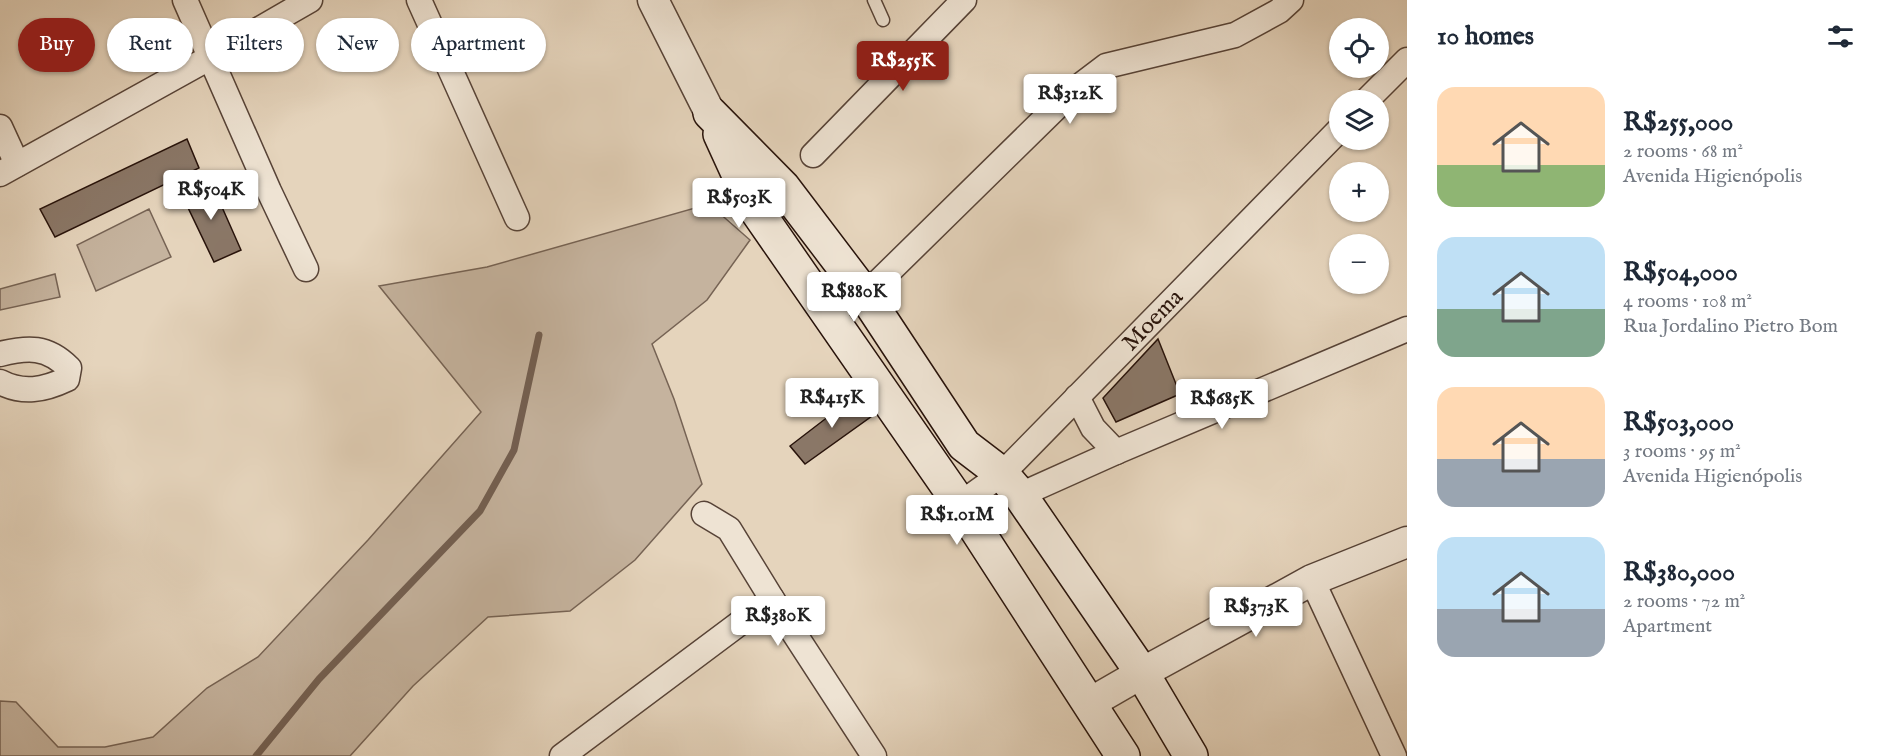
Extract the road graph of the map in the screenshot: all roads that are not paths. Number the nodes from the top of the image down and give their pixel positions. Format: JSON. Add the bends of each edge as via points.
{"nodes":[{"id":1,"x":185,"y":0,"type":"edge"},
{"id":2,"x":310,"y":0,"type":"edge"},
{"id":3,"x":419,"y":0,"type":"edge"},
{"id":4,"x":652,"y":0,"type":"edge"},
{"id":5,"x":874,"y":0,"type":"edge"},
{"id":6,"x":964,"y":0,"type":"edge"},
{"id":7,"x":1291,"y":0,"type":"edge"},
{"id":8,"x":279,"y":18,"type":"edge"},
{"id":9,"x":884,"y":20,"type":"dead end"},
{"id":10,"x":205,"y":44,"type":"edge"},
{"id":11,"x":205,"y":60,"type":"edge"},
{"id":12,"x":1407,"y":60,"type":"edge"},
{"id":13,"x":217,"y":72,"type":"edge"},
{"id":14,"x":1377,"y":90,"type":"edge"},
{"id":15,"x":710,"y":113,"type":"junction"},
{"id":16,"x":0,"y":127,"type":"edge"},
{"id":17,"x":1329,"y":140,"type":"edge"},
{"id":18,"x":813,"y":155,"type":"dead end"},
{"id":19,"x":9,"y":169,"type":"edge"},
{"id":20,"x":517,"y":218,"type":"dead end"},
{"id":21,"x":306,"y":269,"type":"dead end"},
{"id":22,"x":865,"y":296,"type":"junction"},
{"id":23,"x":826,"y":312,"type":"junction"},
{"id":24,"x":1407,"y":329,"type":"edge"},
{"id":25,"x":0,"y":354,"type":"edge"},
{"id":26,"x":0,"y":382,"type":"edge"},
{"id":27,"x":1077,"y":397,"type":"junction"},
{"id":28,"x":1116,"y":452,"type":"junction"},
{"id":29,"x":1011,"y":485,"type":"junction"},
{"id":30,"x":960,"y":504,"type":"junction"},
{"id":31,"x":704,"y":514,"type":"dead end"},
{"id":32,"x":1407,"y":542,"type":"edge"},
{"id":33,"x":1312,"y":580,"type":"junction"},
{"id":34,"x":772,"y":598,"type":"junction"},
{"id":35,"x":1142,"y":673,"type":"junction"},
{"id":36,"x":1090,"y":703,"type":"junction"},
{"id":37,"x":866,"y":753,"type":"edge"},
{"id":38,"x":1184,"y":754,"type":"edge"},
{"id":39,"x":562,"y":756,"type":"edge"},
{"id":40,"x":1123,"y":756,"type":"edge"},
{"id":41,"x":1394,"y":756,"type":"edge"}],
"edges":[{"from":1,"to":10,"type":"street"},
{"from":2,"to":8,"type":"street"},
{"from":3,"to":20,"type":"street"},
{"from":4,"to":15,"type":"street"},
{"from":5,"to":9,"type":"lane"},
{"from":6,"to":18,"type":"street"},
{"from":7,"to":22,"type":"street","via":[[1279,11],[1234,35],[1106,66],[1073,92]]},
{"from":11,"to":19,"type":"street"},
{"from":12,"to":14,"type":"street"},
{"from":13,"to":21,"type":"street"},
{"from":15,"to":22,"type":"main road","via":[[783,187]]},
{"from":15,"to":23,"type":"main road","via":[[752,204]]},
{"from":16,"to":19,"type":"street"},
{"from":17,"to":27,"type":"street","name":"Moema"},
{"from":22,"to":23,"type":"street"},
{"from":22,"to":29,"type":"main road","via":[[964,446]]},
{"from":23,"to":30,"type":"main road"},
{"from":24,"to":28,"type":"street"},
{"from":25,"to":26,"type":"street","via":[[21,348],[39,349],[59,358],[69,368],[66,380],[50,387],[29,390]]},
{"from":27,"to":28,"type":"street","via":[[1093,428]]},
{"from":27,"to":29,"type":"street","name":"Moema"},
{"from":28,"to":29,"type":"street"},
{"from":29,"to":30,"type":"street","name":"Moema"},
{"from":29,"to":35,"type":"main road"},
{"from":30,"to":36,"type":"main road"},
{"from":31,"to":34,"type":"street","via":[[729,529]]},
{"from":32,"to":33,"type":"street"},
{"from":33,"to":35,"type":"street"},
{"from":33,"to":41,"type":"street"},
{"from":34,"to":37,"type":"street"},
{"from":34,"to":39,"type":"street"},
{"from":35,"to":36,"type":"street"},
{"from":35,"to":38,"type":"main road"},
{"from":36,"to":40,"type":"main road"}]}
